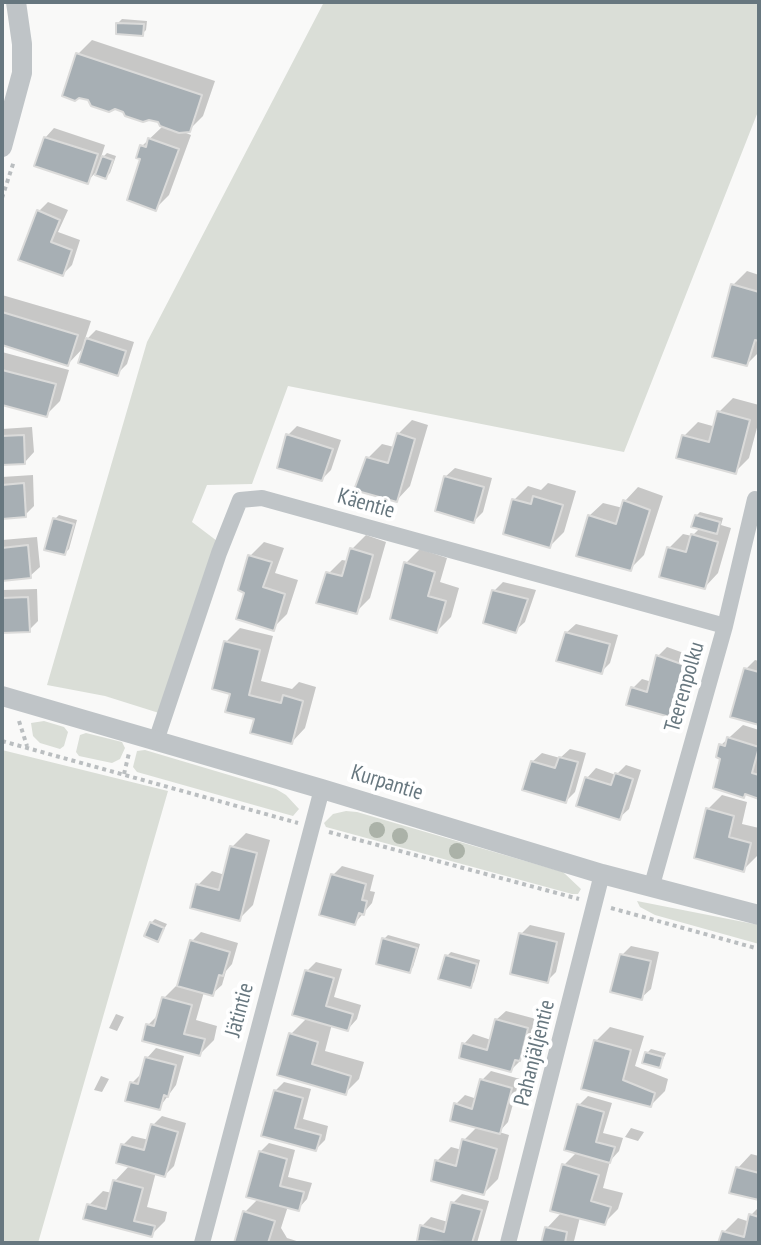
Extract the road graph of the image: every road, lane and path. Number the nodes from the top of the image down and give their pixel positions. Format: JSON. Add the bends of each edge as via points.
{"nodes":[{"id":1,"x":16,"y":2,"type":"edge"},
{"id":2,"x":2,"y":147,"type":"edge"},
{"id":3,"x":755,"y":499,"type":"dead end"},
{"id":4,"x":725,"y":626,"type":"junction"},
{"id":5,"x":2,"y":696,"type":"edge"},
{"id":6,"x":9,"y":717,"type":"dead end"},
{"id":7,"x":2,"y":741,"type":"edge"},
{"id":8,"x":156,"y":741,"type":"junction"},
{"id":9,"x":27,"y":747,"type":"junction"},
{"id":10,"x":131,"y":747,"type":"dead end"},
{"id":11,"x":124,"y":774,"type":"junction"},
{"id":12,"x":322,"y":789,"type":"junction"},
{"id":13,"x":311,"y":827,"type":"junction"},
{"id":14,"x":602,"y":874,"type":"junction"},
{"id":15,"x":652,"y":885,"type":"junction"},
{"id":16,"x":595,"y":904,"type":"junction"},
{"id":17,"x":759,"y":915,"type":"edge"},
{"id":18,"x":759,"y":949,"type":"edge"},
{"id":19,"x":202,"y":1243,"type":"edge"},
{"id":20,"x":508,"y":1243,"type":"edge"}],
"edges":[{"from":1,"to":2,"type":"street","via":[[22,73]]},
{"from":3,"to":4,"type":"street","name":"Teerenpolku"},
{"from":4,"to":8,"type":"street","name":"Käentie","via":[[262,498],[240,500]]},
{"from":4,"to":15,"type":"street","name":"Teerenpolku"},
{"from":5,"to":8,"type":"street","name":"Kurpantie"},
{"from":6,"to":9,"type":"path","via":[[18,720]]},
{"from":7,"to":9,"type":"path"},
{"from":8,"to":12,"type":"street","name":"Kurpantie"},
{"from":9,"to":11,"type":"path"},
{"from":10,"to":11,"type":"path"},
{"from":11,"to":13,"type":"path"},
{"from":12,"to":13,"type":"street","name":"Jätintie"},
{"from":12,"to":14,"type":"street","name":"Kurpantie"},
{"from":13,"to":16,"type":"path"},
{"from":13,"to":19,"type":"street","name":"Jätintie"},
{"from":14,"to":15,"type":"street","name":"Kurpantie"},
{"from":14,"to":16,"type":"street","name":"Pahanjäljentie"},
{"from":15,"to":17,"type":"street","name":"Kurpantie"},
{"from":16,"to":18,"type":"path"},
{"from":16,"to":20,"type":"street","name":"Pahanjäljentie"}]}
